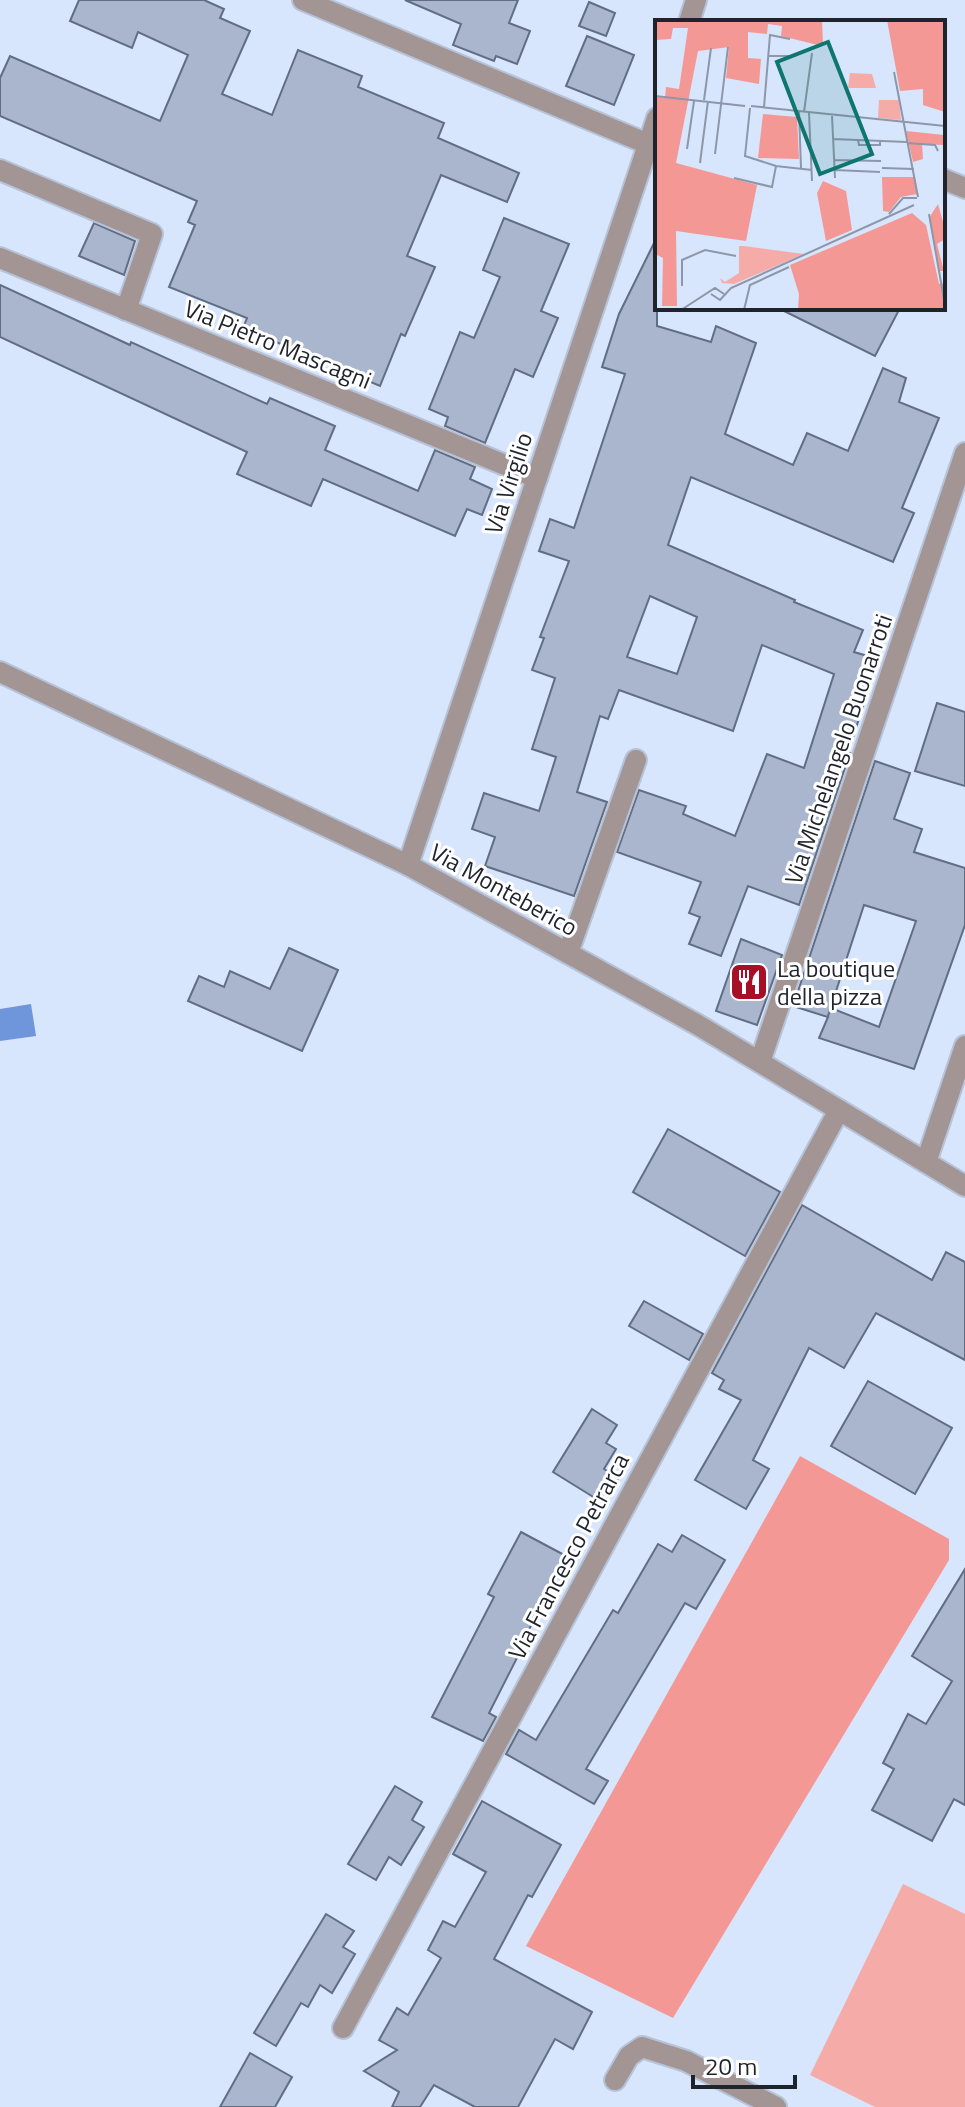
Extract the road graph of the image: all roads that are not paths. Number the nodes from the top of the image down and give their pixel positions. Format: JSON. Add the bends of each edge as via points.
{"nodes":[{"id":1,"x":303,"y":0,"type":"edge"},
{"id":2,"x":696,"y":0,"type":"edge"},
{"id":3,"x":690,"y":20,"type":"edge"},
{"id":4,"x":655,"y":124,"type":"edge"},
{"id":5,"x":648,"y":144,"type":"junction"},
{"id":6,"x":0,"y":170,"type":"edge"},
{"id":7,"x":945,"y":180,"type":"edge"},
{"id":8,"x":965,"y":188,"type":"edge"},
{"id":9,"x":0,"y":258,"type":"edge"},
{"id":10,"x":126,"y":310,"type":"junction"},
{"id":11,"x":965,"y":453,"type":"edge"},
{"id":12,"x":537,"y":478,"type":"junction"},
{"id":13,"x":0,"y":672,"type":"edge"},
{"id":14,"x":636,"y":760,"type":"dead end"},
{"id":15,"x":408,"y":865,"type":"junction"},
{"id":16,"x":568,"y":953,"type":"junction"},
{"id":17,"x":965,"y":1046,"type":"edge"},
{"id":18,"x":760,"y":1062,"type":"junction"},
{"id":19,"x":839,"y":1110,"type":"junction"},
{"id":20,"x":926,"y":1162,"type":"junction"},
{"id":21,"x":965,"y":1186,"type":"edge"},
{"id":22,"x":343,"y":2028,"type":"dead end"},
{"id":23,"x":615,"y":2080,"type":"dead end"},
{"id":24,"x":776,"y":2107,"type":"edge"}],
"edges":[{"from":1,"to":5,"type":"street"},
{"from":2,"to":3,"type":"street"},
{"from":4,"to":5,"type":"street","name":"Via Virgilio"},
{"from":5,"to":12,"type":"street","name":"Via Virgilio"},
{"from":6,"to":10,"type":"street","via":[[152,234]]},
{"from":7,"to":8,"type":"street"},
{"from":9,"to":10,"type":"street","name":"Via Pietro Mascagni"},
{"from":10,"to":12,"type":"street","name":"Via Pietro Mascagni"},
{"from":11,"to":18,"type":"street","name":"Via Michelangelo Buonarroti"},
{"from":12,"to":15,"type":"street","name":"Via Virgilio"},
{"from":13,"to":15,"type":"street","name":"Via Monteberico"},
{"from":14,"to":16,"type":"street"},
{"from":15,"to":16,"type":"street","name":"Via Monteberico"},
{"from":16,"to":18,"type":"street","name":"Via Monteberico"},
{"from":17,"to":20,"type":"street"},
{"from":18,"to":19,"type":"street","name":"Via Monteberico"},
{"from":19,"to":20,"type":"street","name":"Via Monteberico"},
{"from":19,"to":22,"type":"street","name":"Via Francesco Petrarca"},
{"from":20,"to":21,"type":"street","name":"Via Monteberico"},
{"from":23,"to":24,"type":"street","via":[[629,2056],[642,2047],[686,2061]]}]}
